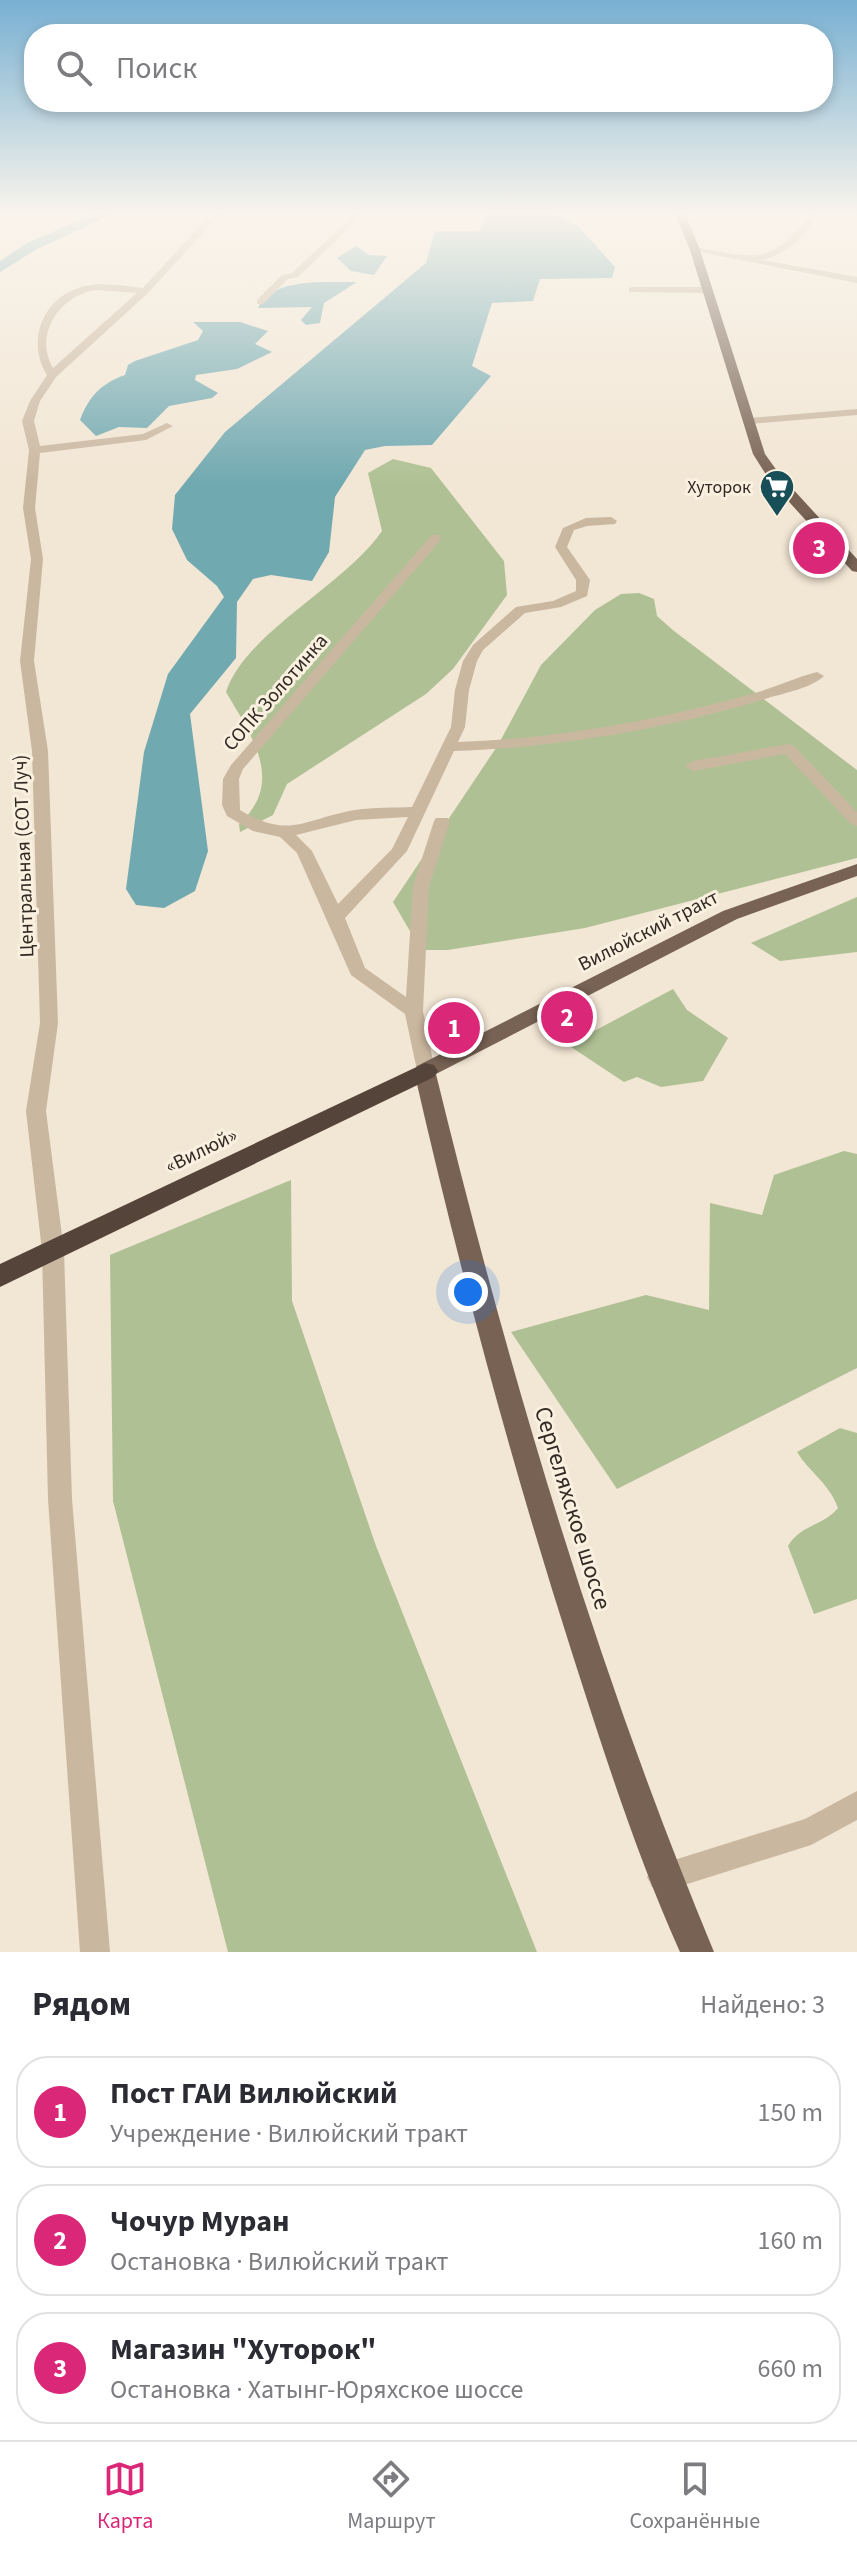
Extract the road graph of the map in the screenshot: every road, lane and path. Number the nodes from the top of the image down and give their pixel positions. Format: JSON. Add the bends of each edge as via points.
{"nodes":[{"id":1,"x":67,"y":302,"type":"edge"},
{"id":2,"x":133,"y":302,"type":"edge"},
{"id":3,"x":712,"y":302,"type":"edge"},
{"id":4,"x":52,"y":375,"type":"junction"},
{"id":5,"x":857,"y":412,"type":"edge"},
{"id":6,"x":749,"y":421,"type":"junction"},
{"id":7,"x":167,"y":426,"type":"dead end"},
{"id":8,"x":35,"y":450,"type":"junction"},
{"id":9,"x":611,"y":521,"type":"dead end"},
{"id":10,"x":436,"y":538,"type":"dead end"},
{"id":11,"x":857,"y":568,"type":"edge"},
{"id":12,"x":817,"y":676,"type":"dead end"},
{"id":13,"x":450,"y":747,"type":"junction"},
{"id":14,"x":693,"y":766,"type":"dead end"},
{"id":15,"x":416,"y":812,"type":"junction"},
{"id":16,"x":442,"y":821,"type":"dead end"},
{"id":17,"x":857,"y":821,"type":"edge"},
{"id":18,"x":285,"y":833,"type":"junction"},
{"id":19,"x":857,"y":870,"type":"edge"},
{"id":20,"x":336,"y":917,"type":"junction"},
{"id":21,"x":414,"y":1011,"type":"junction"},
{"id":22,"x":425,"y":1071,"type":"junction"},
{"id":23,"x":53,"y":1251,"type":"junction"},
{"id":24,"x":0,"y":1276,"type":"edge"},
{"id":25,"x":857,"y":1805,"type":"edge"},
{"id":26,"x":662,"y":1877,"type":"junction"},
{"id":27,"x":95,"y":1952,"type":"edge"},
{"id":28,"x":697,"y":1952,"type":"edge"}],
"edges":[{"from":1,"to":4,"type":"street","via":[[45,325],[38,342],[41,360]]},
{"from":2,"to":4,"type":"street","name":"Центральная (СОТ Луч)"},
{"from":3,"to":6,"type":"main road"},
{"from":4,"to":8,"type":"street","name":"Центральная (СОТ Луч)","via":[[30,412]]},
{"from":5,"to":6,"type":"street"},
{"from":6,"to":11,"type":"main road","via":[[759,454],[775,478]]},
{"from":7,"to":8,"type":"street","via":[[146,437]]},
{"from":8,"to":23,"type":"street","name":"Центральная (СОТ Луч)","via":[[29,508],[37,559],[27,661],[40,751],[49,1023],[36,1111]]},
{"from":9,"to":13,"type":"street","via":[[586,522],[569,528],[565,537],[561,547],[583,580],[582,593],[521,610],[478,648],[470,661]]},
{"from":10,"to":18,"type":"street","name":"СОПК Золотинка","via":[[236,768],[231,779],[233,813],[259,828]]},
{"from":12,"to":13,"type":"street","via":[[750,701],[602,731],[507,746]]},
{"from":13,"to":15,"type":"street"},
{"from":14,"to":17,"type":"street","via":[[789,749]]},
{"from":15,"to":18,"type":"street","via":[[356,815]]},
{"from":15,"to":20,"type":"street","via":[[399,851]]},
{"from":16,"to":21,"type":"street","via":[[421,886]]},
{"from":18,"to":20,"type":"street","via":[[304,851]]},
{"from":19,"to":22,"type":"main road","name":"Вилюйский тракт","via":[[730,915]]},
{"from":20,"to":21,"type":"street","via":[[357,971]]},
{"from":21,"to":22,"type":"street"},
{"from":22,"to":23,"type":"highway","name":"«Вилюй»"},
{"from":22,"to":26,"type":"main road","name":"Сергеляхское шоссе","via":[[483,1308],[549,1541]]},
{"from":23,"to":24,"type":"highway","name":"«Вилюй»"},
{"from":23,"to":27,"type":"street","name":"Центральная (СОТ Луч)","via":[[60,1499]]},
{"from":25,"to":26,"type":"street","via":[[811,1831]]},
{"from":26,"to":28,"type":"main road","name":"Сергеляхское шоссе"}]}
